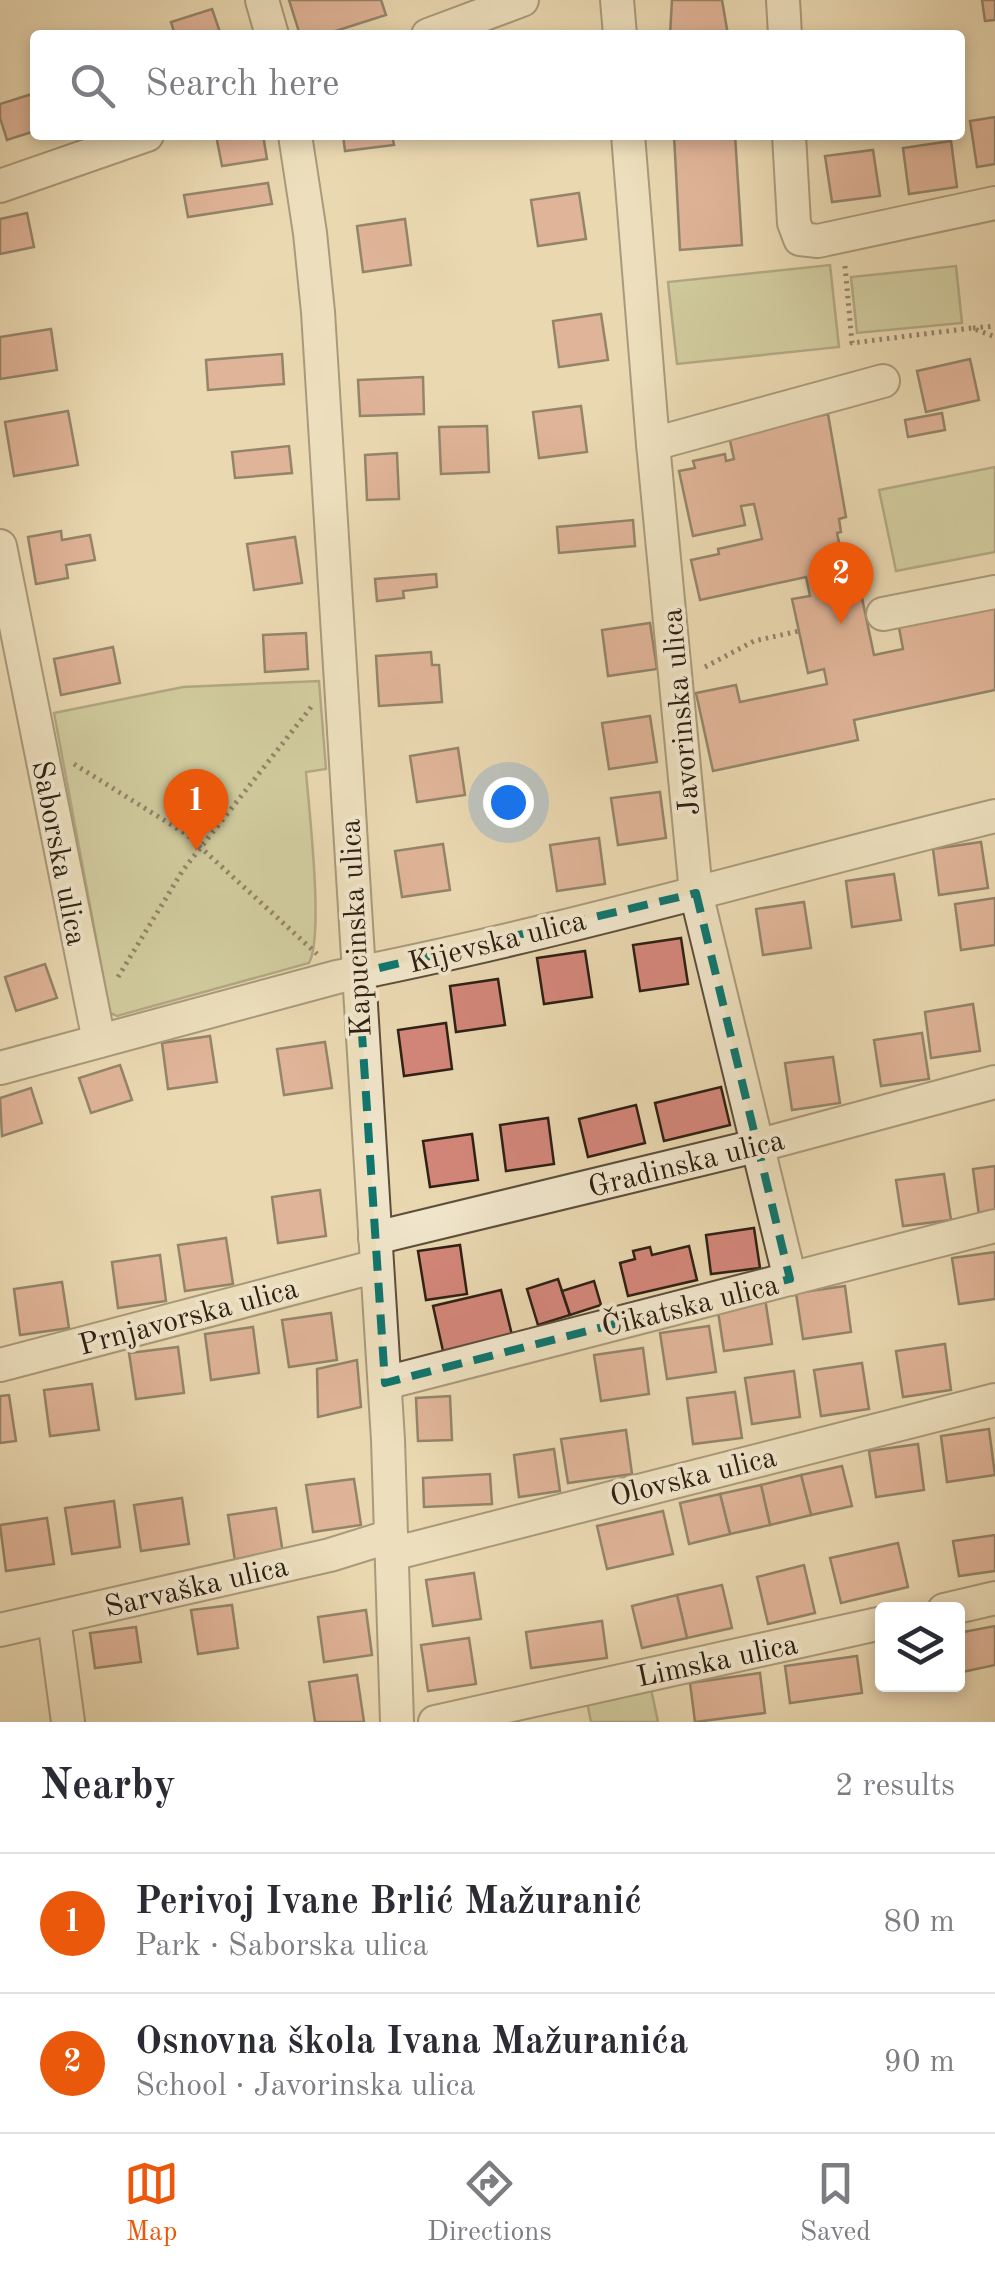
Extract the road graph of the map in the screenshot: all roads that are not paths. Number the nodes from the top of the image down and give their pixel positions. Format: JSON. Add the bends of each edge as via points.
{"nodes":[{"id":1,"x":262,"y":0,"type":"edge"},
{"id":2,"x":522,"y":0,"type":"edge"},
{"id":3,"x":617,"y":0,"type":"edge"},
{"id":4,"x":783,"y":0,"type":"edge"},
{"id":5,"x":271,"y":30,"type":"edge"},
{"id":6,"x":441,"y":30,"type":"edge"},
{"id":7,"x":620,"y":30,"type":"edge"},
{"id":8,"x":784,"y":30,"type":"edge"},
{"id":9,"x":133,"y":140,"type":"edge"},
{"id":10,"x":296,"y":140,"type":"edge"},
{"id":11,"x":628,"y":140,"type":"edge"},
{"id":12,"x":790,"y":140,"type":"edge"},
{"id":13,"x":0,"y":186,"type":"edge"},
{"id":14,"x":995,"y":203,"type":"edge"},
{"id":15,"x":883,"y":381,"type":"dead end"},
{"id":16,"x":653,"y":444,"type":"junction"},
{"id":17,"x":0,"y":546,"type":"edge"},
{"id":18,"x":995,"y":592,"type":"edge"},
{"id":19,"x":882,"y":614,"type":"dead end"},
{"id":20,"x":995,"y":816,"type":"edge"},
{"id":21,"x":696,"y":893,"type":"junction"},
{"id":22,"x":358,"y":973,"type":"junction"},
{"id":23,"x":99,"y":1041,"type":"junction"},
{"id":24,"x":0,"y":1068,"type":"edge"},
{"id":25,"x":995,"y":1082,"type":"edge"},
{"id":26,"x":760,"y":1145,"type":"junction"},
{"id":27,"x":995,"y":1226,"type":"edge"},
{"id":28,"x":376,"y":1252,"type":"junction"},
{"id":29,"x":790,"y":1279,"type":"junction"},
{"id":30,"x":0,"y":1365,"type":"edge"},
{"id":31,"x":385,"y":1384,"type":"junction"},
{"id":32,"x":995,"y":1400,"type":"edge"},
{"id":33,"x":392,"y":1545,"type":"junction"},
{"id":34,"x":995,"y":1598,"type":"edge"},
{"id":35,"x":965,"y":1605,"type":"edge"},
{"id":36,"x":54,"y":1618,"type":"junction"},
{"id":37,"x":875,"y":1625,"type":"edge"},
{"id":38,"x":0,"y":1630,"type":"edge"},
{"id":39,"x":68,"y":1722,"type":"edge"},
{"id":40,"x":397,"y":1722,"type":"edge"},
{"id":41,"x":435,"y":1722,"type":"edge"}],
"edges":[{"from":1,"to":5,"type":"street"},
{"from":2,"to":6,"type":"street"},
{"from":3,"to":7,"type":"street"},
{"from":4,"to":8,"type":"street"},
{"from":9,"to":13,"type":"street"},
{"from":10,"to":22,"type":"street","name":"Kapucinska ulica","via":[[318,312]]},
{"from":11,"to":16,"type":"street","name":"Javorinska ulica"},
{"from":12,"to":14,"type":"street","via":[[800,238],[826,239]]},
{"from":15,"to":16,"type":"street"},
{"from":16,"to":21,"type":"street","name":"Javorinska ulica"},
{"from":17,"to":23,"type":"street","name":"Saborska ulica"},
{"from":18,"to":19,"type":"street"},
{"from":20,"to":21,"type":"street","name":"Kijevska ulica"},
{"from":21,"to":22,"type":"street","name":"Kijevska ulica"},
{"from":21,"to":26,"type":"street","name":"Javorinska ulica"},
{"from":22,"to":23,"type":"street","name":"Kijevska ulica"},
{"from":22,"to":28,"type":"street","name":"Kapucinska ulica"},
{"from":23,"to":24,"type":"street","name":"Kijevska ulica"},
{"from":25,"to":26,"type":"street","name":"Gradinska ulica"},
{"from":26,"to":28,"type":"street","name":"Gradinska ulica"},
{"from":26,"to":29,"type":"street","name":"Javorinska ulica"},
{"from":27,"to":29,"type":"street","name":"Čikatska ulica"},
{"from":28,"to":30,"type":"street","name":"Prnjavorska ulica"},
{"from":28,"to":31,"type":"street","name":"Kapucinska ulica"},
{"from":29,"to":31,"type":"street","name":"Čikatska ulica"},
{"from":31,"to":33,"type":"street","name":"Kapucinska ulica"},
{"from":32,"to":33,"type":"street","name":"Olovska ulica"},
{"from":33,"to":36,"type":"street","name":"Sarvaška ulica"},
{"from":33,"to":40,"type":"street","name":"Kapucinska ulica"},
{"from":34,"to":35,"type":"street"},
{"from":36,"to":38,"type":"street","name":"Sarvaška ulica"},
{"from":36,"to":39,"type":"street"},
{"from":37,"to":41,"type":"street","name":"Limska ulica"}]}
